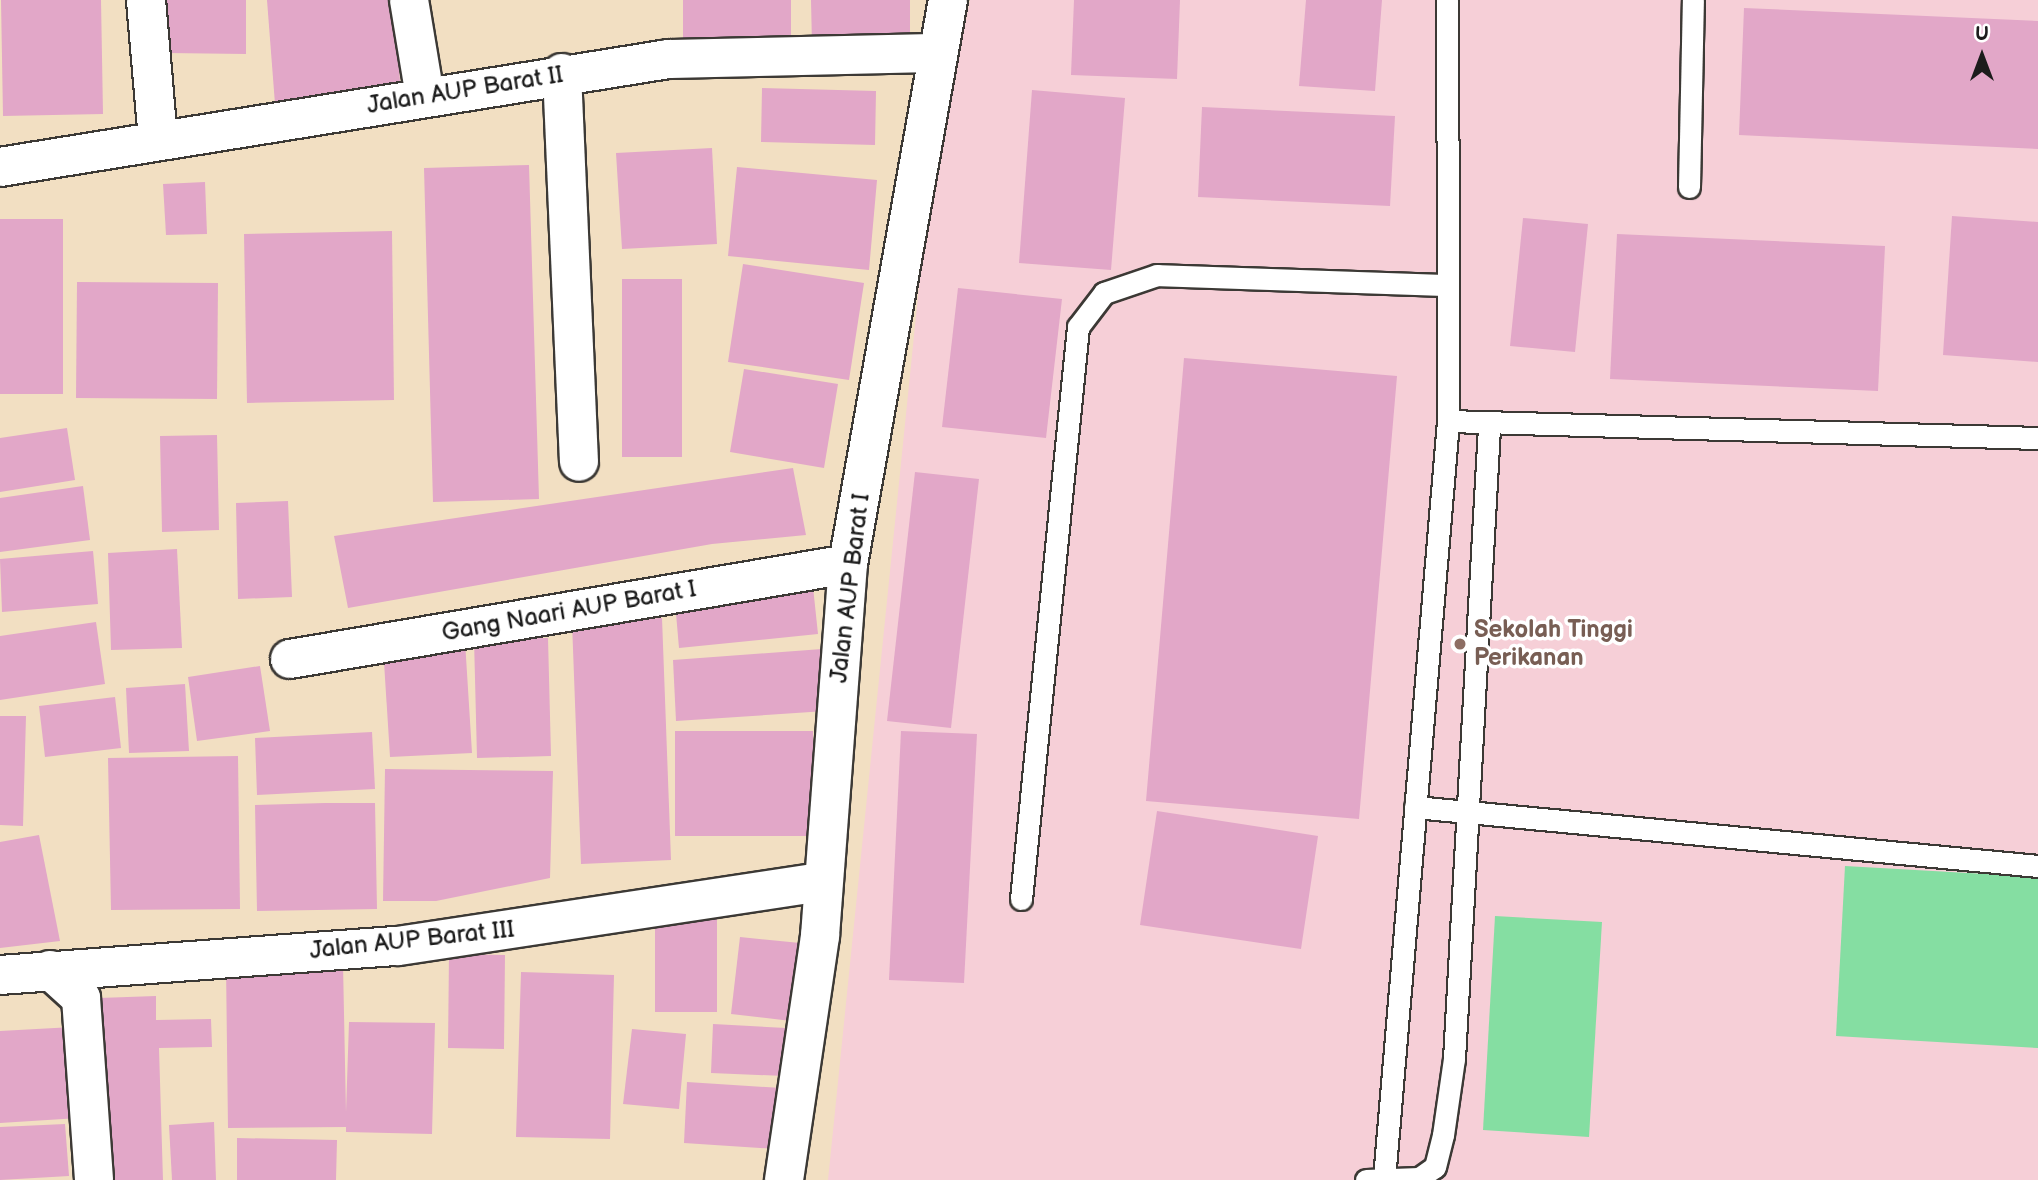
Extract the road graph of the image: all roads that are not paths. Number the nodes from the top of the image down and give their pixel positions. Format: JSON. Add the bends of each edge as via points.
{"nodes":[{"id":1,"x":146,"y":0,"type":"edge"},
{"id":2,"x":409,"y":0,"type":"edge"},
{"id":3,"x":948,"y":0,"type":"edge"},
{"id":4,"x":1447,"y":0,"type":"edge"},
{"id":5,"x":1693,"y":0,"type":"edge"},
{"id":6,"x":935,"y":53,"type":"junction"},
{"id":7,"x":562,"y":73,"type":"junction"},
{"id":8,"x":425,"y":97,"type":"junction"},
{"id":9,"x":158,"y":139,"type":"junction"},
{"id":10,"x":0,"y":167,"type":"edge"},
{"id":11,"x":1689,"y":187,"type":"dead end"},
{"id":12,"x":1448,"y":285,"type":"junction"},
{"id":13,"x":1448,"y":421,"type":"junction"},
{"id":14,"x":1489,"y":427,"type":"junction"},
{"id":15,"x":2038,"y":438,"type":"edge"},
{"id":16,"x":579,"y":463,"type":"dead end"},
{"id":17,"x":848,"y":564,"type":"junction"},
{"id":18,"x":290,"y":659,"type":"dead end"},
{"id":19,"x":1415,"y":807,"type":"junction"},
{"id":20,"x":1467,"y":814,"type":"junction"},
{"id":21,"x":2038,"y":866,"type":"edge"},
{"id":22,"x":821,"y":882,"type":"junction"},
{"id":23,"x":1021,"y":900,"type":"dead end"},
{"id":24,"x":50,"y":970,"type":"junction"},
{"id":25,"x":0,"y":975,"type":"edge"},
{"id":26,"x":1375,"y":1179,"type":"edge"},
{"id":27,"x":94,"y":1180,"type":"edge"},
{"id":28,"x":784,"y":1180,"type":"edge"}],
"edges":[{"from":1,"to":9,"type":"street"},
{"from":2,"to":8,"type":"street"},
{"from":3,"to":6,"type":"street","name":"Jalan AUP Barat I"},
{"from":4,"to":12,"type":"lane"},
{"from":5,"to":11,"type":"lane"},
{"from":6,"to":7,"type":"street","name":"Jalan AUP Barat II","via":[[791,52]]},
{"from":6,"to":17,"type":"street","name":"Jalan AUP Barat I"},
{"from":7,"to":8,"type":"street","name":"Jalan AUP Barat II"},
{"from":7,"to":16,"type":"street"},
{"from":8,"to":9,"type":"street","name":"Jalan AUP Barat II"},
{"from":9,"to":10,"type":"street","name":"Jalan AUP Barat II"},
{"from":12,"to":13,"type":"lane"},
{"from":12,"to":23,"type":"lane","via":[[1157,275],[1104,293],[1078,327]]},
{"from":13,"to":14,"type":"lane"},
{"from":13,"to":19,"type":"lane"},
{"from":14,"to":15,"type":"lane"},
{"from":14,"to":20,"type":"lane"},
{"from":17,"to":18,"type":"street","name":"Gang Naari AUP Barat I"},
{"from":17,"to":22,"type":"street","name":"Jalan AUP Barat I"},
{"from":19,"to":20,"type":"lane"},
{"from":19,"to":26,"type":"lane"},
{"from":20,"to":21,"type":"lane"},
{"from":20,"to":26,"type":"lane","via":[[1454,1059],[1435,1167],[1419,1178]]},
{"from":22,"to":24,"type":"street","name":"Jalan AUP Barat III","via":[[398,946]]},
{"from":22,"to":28,"type":"street","name":"Jalan AUP Barat I","via":[[820,936]]},
{"from":24,"to":25,"type":"street","name":"Jalan AUP Barat III"},
{"from":24,"to":27,"type":"street","via":[[81,998]]}]}
